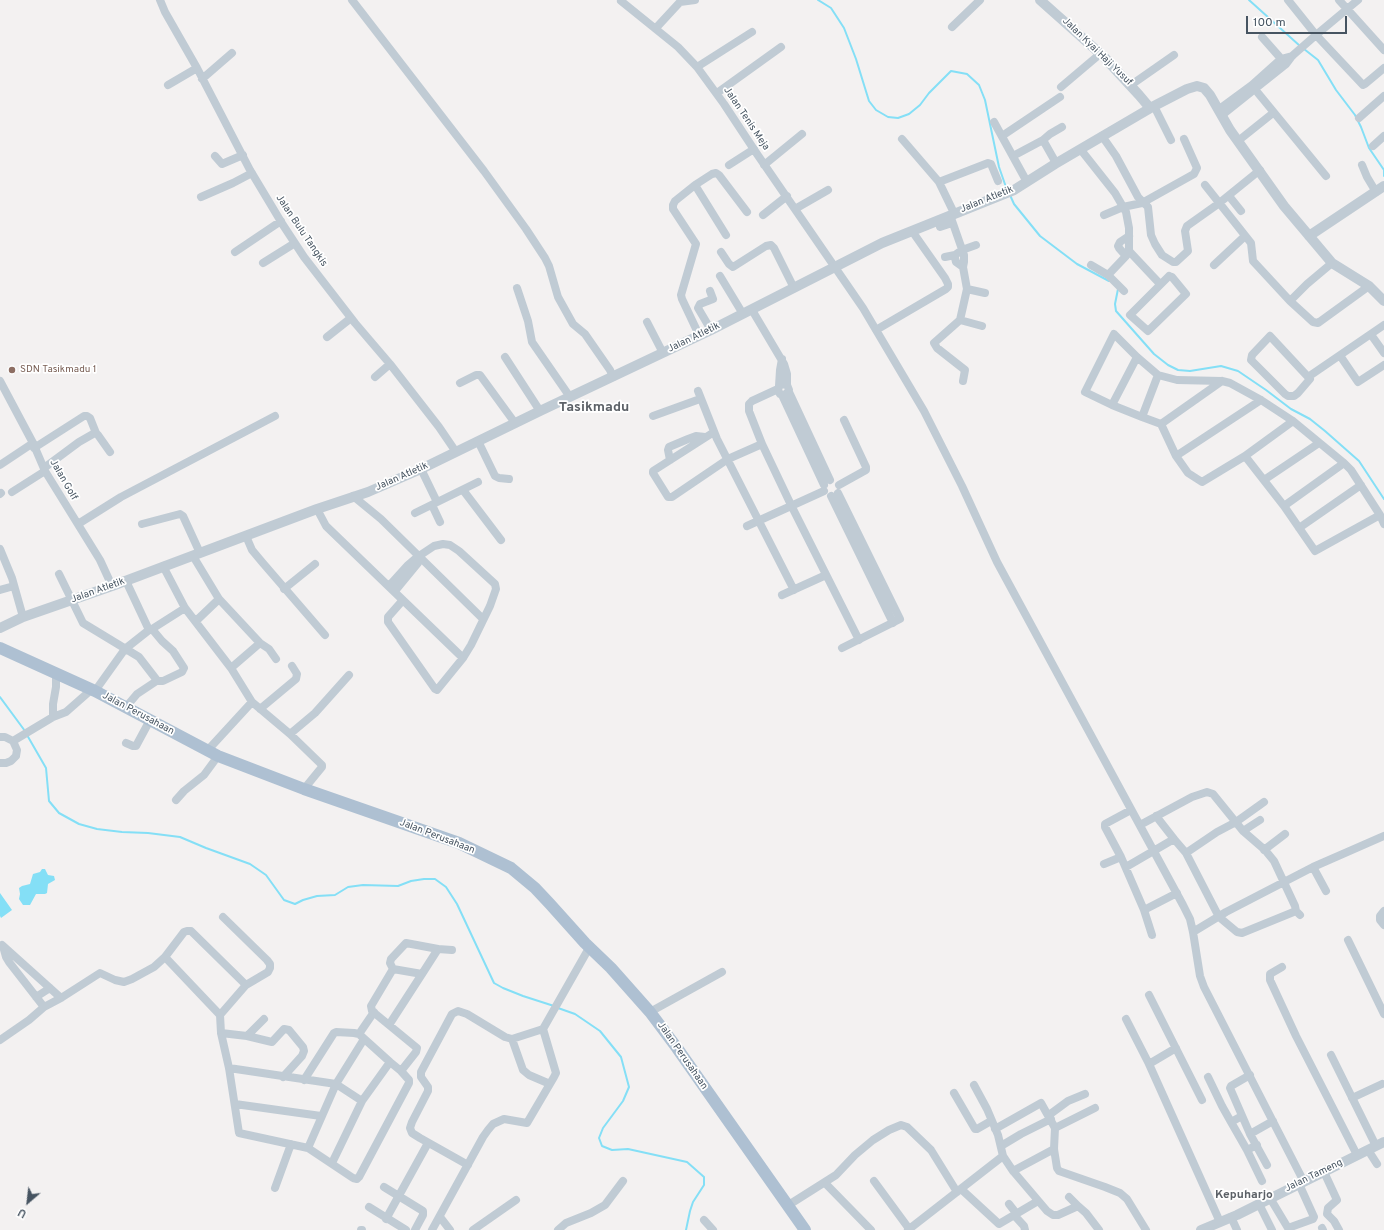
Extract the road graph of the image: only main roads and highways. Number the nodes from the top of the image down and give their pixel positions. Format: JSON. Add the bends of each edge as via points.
{"nodes":[{"id":1,"x":0,"y":648,"type":"edge"},
{"id":2,"x":801,"y":1229,"type":"edge"}],
"edges":[{"from":1,"to":2,"type":"main road","name":"Jalan Perusahaan","via":[[93,690],[212,753],[304,789],[459,843],[511,868],[535,888],[650,1012]]}]}
